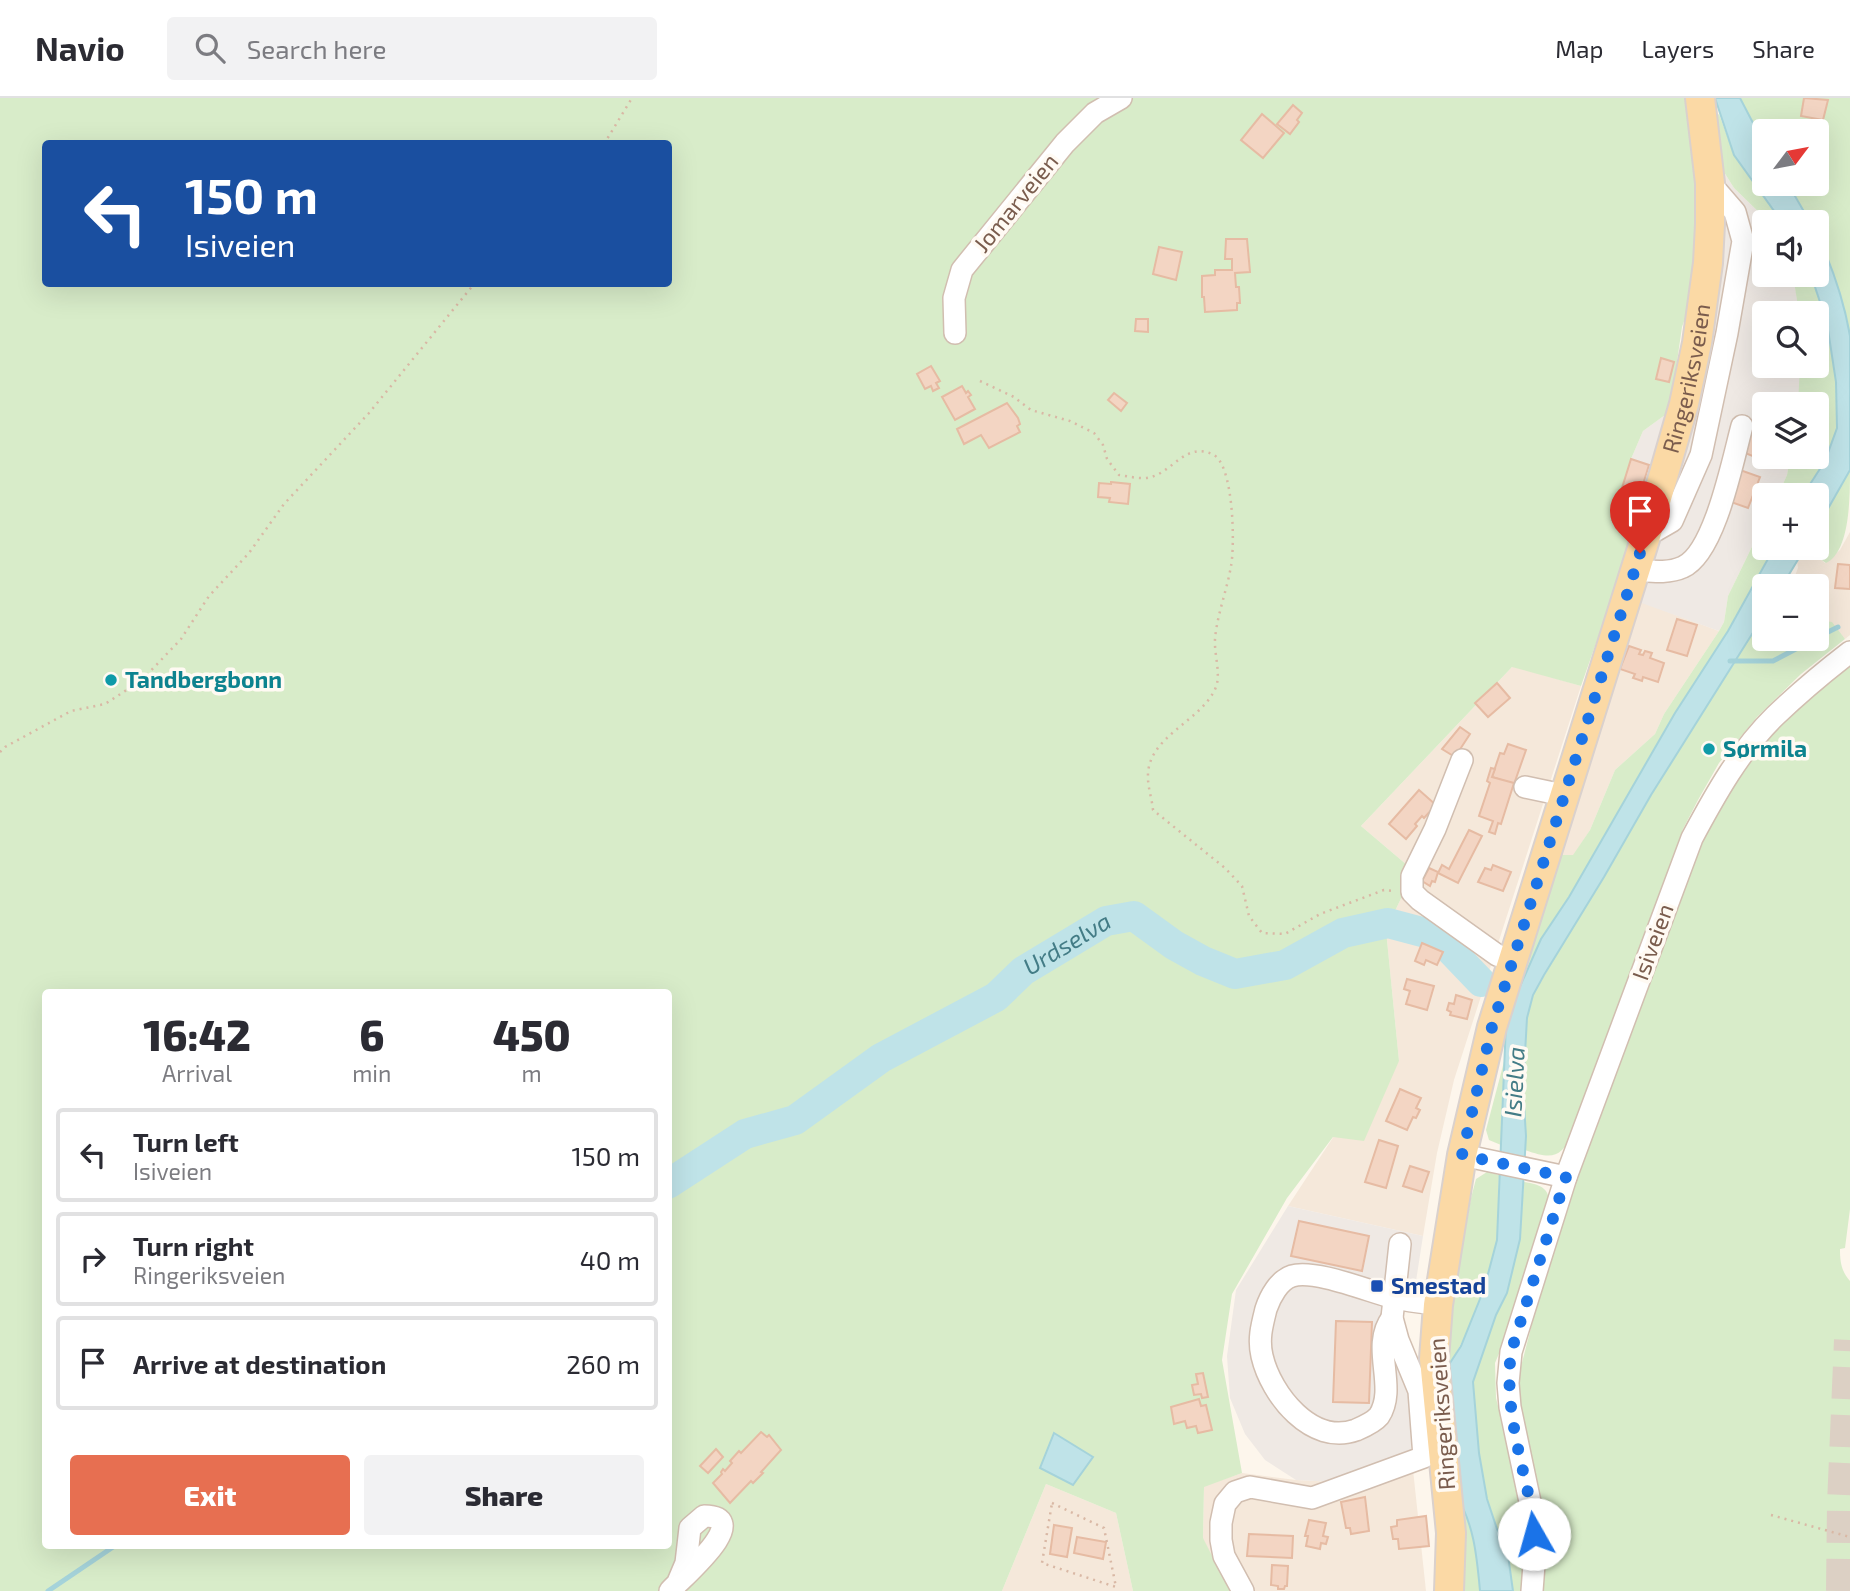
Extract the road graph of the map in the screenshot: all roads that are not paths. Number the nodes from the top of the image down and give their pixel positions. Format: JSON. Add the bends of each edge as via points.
{"nodes":[{"id":1,"x":1121,"y":98,"type":"edge"},
{"id":2,"x":1700,"y":98,"type":"edge"},
{"id":3,"x":955,"y":333,"type":"dead end"},
{"id":4,"x":1742,"y":426,"type":"dead end"},
{"id":5,"x":1635,"y":570,"type":"junction"},
{"id":6,"x":1850,"y":652,"type":"edge"},
{"id":7,"x":1462,"y":760,"type":"dead end"},
{"id":8,"x":1525,"y":787,"type":"dead end"},
{"id":9,"x":1563,"y":795,"type":"junction"},
{"id":10,"x":1512,"y":960,"type":"junction"},
{"id":11,"x":1462,"y":1155,"type":"junction"},
{"id":12,"x":1566,"y":1177,"type":"junction"},
{"id":13,"x":1400,"y":1244,"type":"dead end"},
{"id":14,"x":1438,"y":1306,"type":"junction"},
{"id":15,"x":1392,"y":1308,"type":"junction"},
{"id":16,"x":1243,"y":1591,"type":"edge"},
{"id":17,"x":1449,"y":1591,"type":"edge"},
{"id":18,"x":1532,"y":1591,"type":"edge"}],
"edges":[{"from":1,"to":3,"type":"street","name":"Jomarveien","via":[[1095,113],[1065,143],[962,270],[954,298]]},
{"from":2,"to":5,"type":"main road","name":"Ringeriksveien","via":[[1710,183],[1708,263],[1697,343],[1684,404]]},
{"from":4,"to":5,"type":"street","via":[[1718,515],[1696,557],[1671,571]]},
{"from":5,"to":9,"type":"main road","name":"Ringeriksveien"},
{"from":6,"to":12,"type":"street","name":"Isiveien","via":[[1774,718],[1717,791],[1692,838]]},
{"from":7,"to":10,"type":"street","via":[[1412,876],[1412,892],[1497,955]]},
{"from":8,"to":9,"type":"street"},
{"from":9,"to":10,"type":"main road","name":"Ringeriksveien"},
{"from":10,"to":11,"type":"main road","name":"Ringeriksveien","via":[[1478,1077]]},
{"from":11,"to":12,"type":"street"},
{"from":11,"to":14,"type":"main road","name":"Ringeriksveien"},
{"from":12,"to":18,"type":"street","name":"Isiveien","via":[[1511,1352],[1508,1383],[1533,1516]]},
{"from":13,"to":15,"type":"street"},
{"from":14,"to":15,"type":"street"},
{"from":14,"to":17,"type":"main road","name":"Ringeriksveien","via":[[1434,1359],[1451,1533]]},
{"from":15,"to":15,"type":"street","via":[[1349,1284],[1311,1276],[1293,1276],[1282,1282],[1269,1300],[1260,1331],[1262,1356],[1273,1384],[1292,1410],[1306,1422],[1345,1434],[1378,1416],[1385,1397],[1382,1338]]},
{"from":15,"to":16,"type":"street","name":"Ringeriksveien","via":[[1398,1340],[1419,1391],[1424,1457],[1312,1498],[1250,1487],[1235,1492],[1225,1504],[1221,1540],[1224,1556]]}]}
